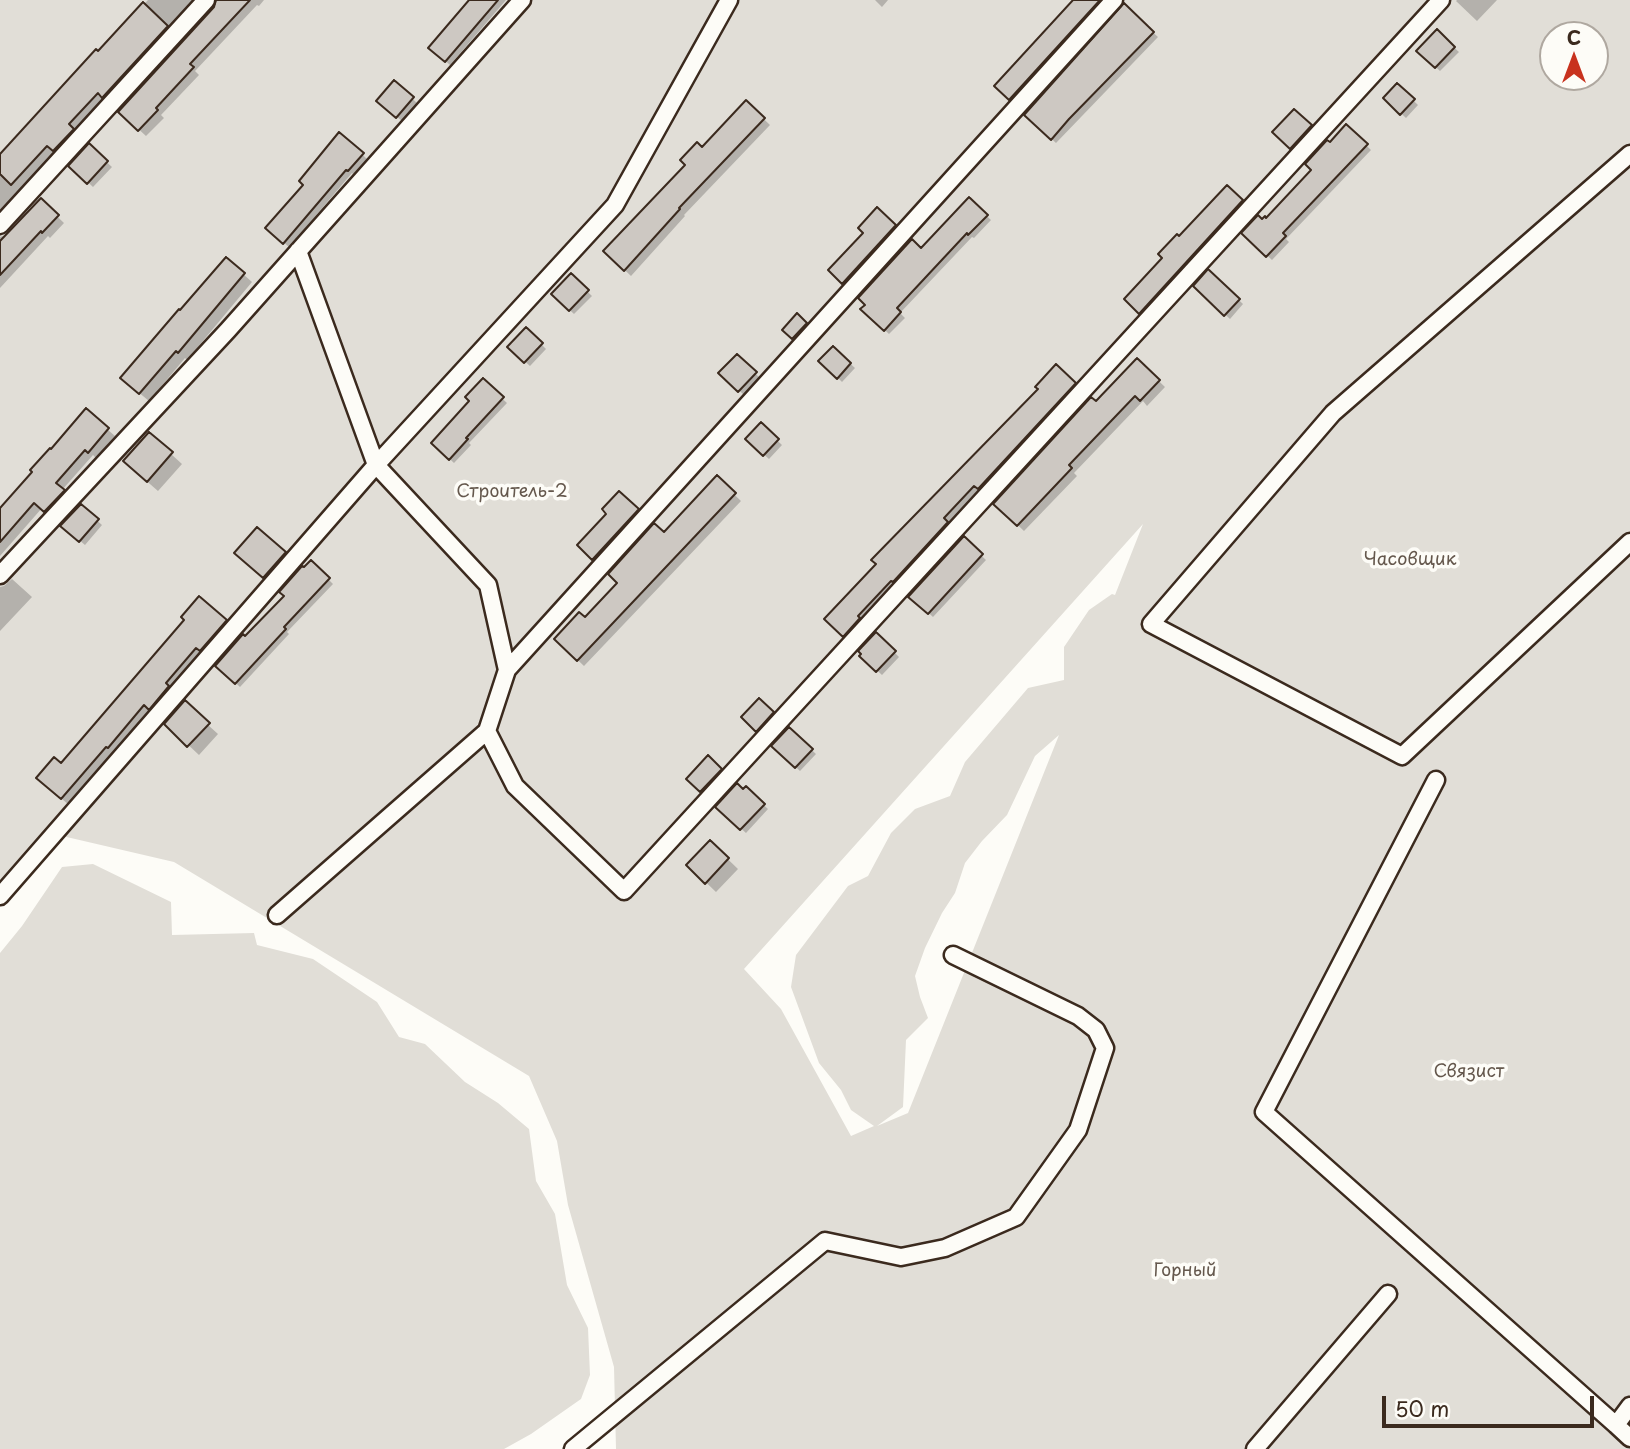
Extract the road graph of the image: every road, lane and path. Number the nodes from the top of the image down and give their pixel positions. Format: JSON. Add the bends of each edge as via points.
{"nodes":[{"id":1,"x":206,"y":0,"type":"edge"},
{"id":2,"x":522,"y":0,"type":"edge"},
{"id":3,"x":729,"y":0,"type":"edge"},
{"id":4,"x":1114,"y":0,"type":"edge"},
{"id":5,"x":1441,"y":0,"type":"edge"},
{"id":6,"x":1630,"y":154,"type":"edge"},
{"id":7,"x":0,"y":225,"type":"edge"},
{"id":8,"x":298,"y":251,"type":"junction"},
{"id":9,"x":376,"y":465,"type":"junction"},
{"id":10,"x":1630,"y":542,"type":"edge"},
{"id":11,"x":0,"y":575,"type":"edge"},
{"id":12,"x":507,"y":670,"type":"junction"},
{"id":13,"x":487,"y":731,"type":"junction"},
{"id":14,"x":1436,"y":780,"type":"dead end"},
{"id":15,"x":0,"y":896,"type":"edge"},
{"id":16,"x":276,"y":915,"type":"dead end"},
{"id":17,"x":953,"y":955,"type":"dead end"},
{"id":18,"x":1388,"y":1294,"type":"dead end"},
{"id":19,"x":1630,"y":1406,"type":"edge"},
{"id":20,"x":1616,"y":1425,"type":"junction"},
{"id":21,"x":1630,"y":1438,"type":"edge"},
{"id":22,"x":573,"y":1449,"type":"edge"},
{"id":23,"x":1255,"y":1449,"type":"edge"}],
"edges":[{"from":1,"to":7,"type":"lane"},
{"from":2,"to":8,"type":"lane"},
{"from":3,"to":9,"type":"lane","via":[[615,205]]},
{"from":4,"to":12,"type":"lane"},
{"from":5,"to":13,"type":"lane","via":[[624,891],[515,786]]},
{"from":6,"to":10,"type":"lane","via":[[1333,413],[1151,624],[1402,756]]},
{"from":8,"to":9,"type":"lane"},
{"from":8,"to":11,"type":"lane"},
{"from":9,"to":12,"type":"lane","via":[[488,584]]},
{"from":9,"to":15,"type":"lane"},
{"from":12,"to":13,"type":"lane"},
{"from":13,"to":16,"type":"lane"},
{"from":14,"to":20,"type":"lane","via":[[1264,1112]]},
{"from":17,"to":22,"type":"lane","via":[[1078,1016],[1096,1030],[1105,1048],[1078,1130],[1016,1217],[945,1248],[901,1257],[825,1241]]},
{"from":18,"to":23,"type":"lane"},
{"from":19,"to":20,"type":"lane"},
{"from":20,"to":21,"type":"lane"}]}
